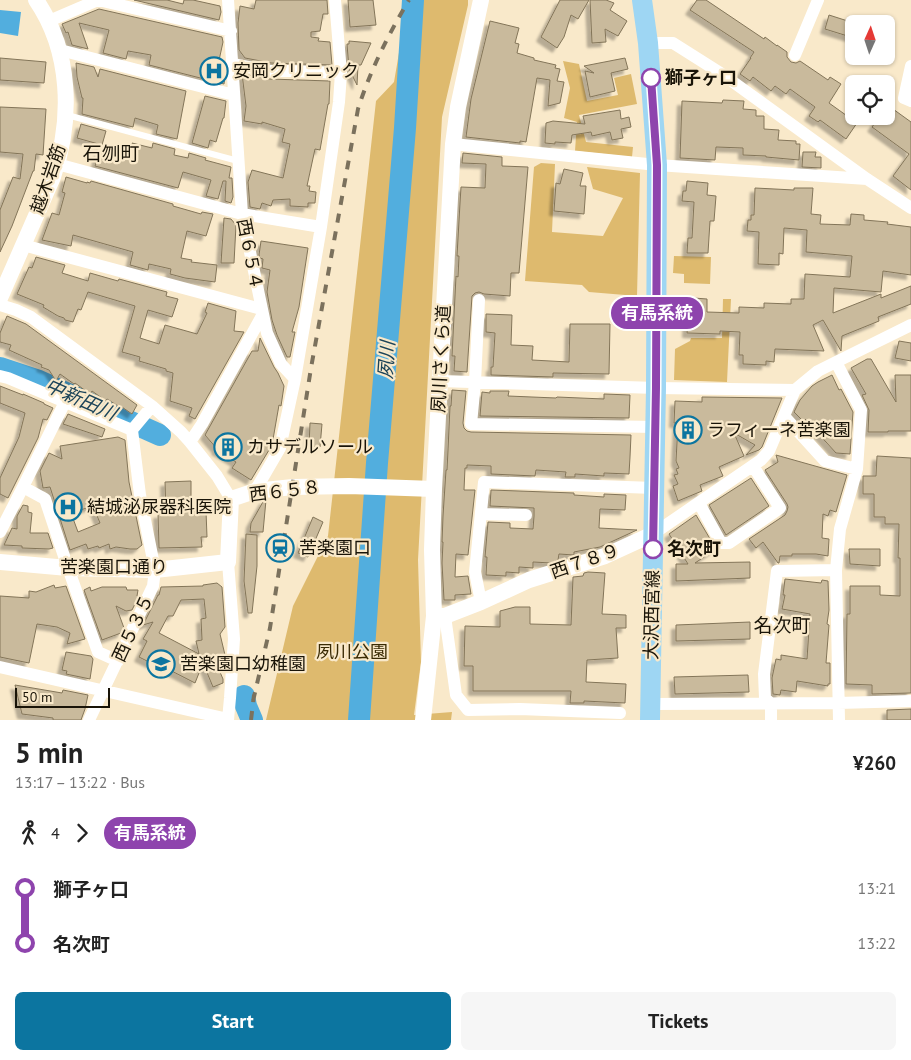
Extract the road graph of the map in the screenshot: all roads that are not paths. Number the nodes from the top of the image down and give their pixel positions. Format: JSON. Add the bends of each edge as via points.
{"nodes":[{"id":1,"x":36,"y":0,"type":"edge"},
{"id":2,"x":98,"y":0,"type":"edge"},
{"id":3,"x":228,"y":0,"type":"edge"},
{"id":4,"x":335,"y":0,"type":"edge"},
{"id":5,"x":481,"y":0,"type":"edge"},
{"id":6,"x":642,"y":0,"type":"edge"},
{"id":7,"x":818,"y":0,"type":"edge"},
{"id":8,"x":49,"y":21,"type":"junction"},
{"id":9,"x":231,"y":31,"type":"junction"},
{"id":10,"x":648,"y":43,"type":"junction"},
{"id":11,"x":60,"y":50,"type":"junction"},
{"id":12,"x":795,"y":55,"type":"dead end"},
{"id":13,"x":232,"y":64,"type":"junction"},
{"id":14,"x":911,"y":66,"type":"edge"},
{"id":15,"x":341,"y":73,"type":"junction"},
{"id":16,"x":234,"y":95,"type":"junction"},
{"id":17,"x":911,"y":101,"type":"edge"},
{"id":18,"x":66,"y":115,"type":"junction"},
{"id":19,"x":453,"y":144,"type":"junction"},
{"id":20,"x":238,"y":161,"type":"junction"},
{"id":21,"x":57,"y":164,"type":"junction"},
{"id":22,"x":657,"y":165,"type":"junction"},
{"id":23,"x":867,"y":179,"type":"junction"},
{"id":24,"x":911,"y":208,"type":"edge"},
{"id":25,"x":242,"y":214,"type":"junction"},
{"id":26,"x":320,"y":227,"type":"junction"},
{"id":27,"x":23,"y":245,"type":"junction"},
{"id":28,"x":0,"y":298,"type":"edge"},
{"id":29,"x":479,"y":300,"type":"dead end"},
{"id":30,"x":0,"y":305,"type":"edge"},
{"id":31,"x":262,"y":312,"type":"junction"},
{"id":32,"x":911,"y":325,"type":"edge"},
{"id":33,"x":836,"y":362,"type":"junction"},
{"id":34,"x":0,"y":376,"type":"edge"},
{"id":35,"x":294,"y":379,"type":"junction"},
{"id":36,"x":440,"y":381,"type":"junction"},
{"id":37,"x":475,"y":382,"type":"junction"},
{"id":38,"x":656,"y":388,"type":"junction"},
{"id":39,"x":796,"y":390,"type":"junction"},
{"id":40,"x":65,"y":402,"type":"junction"},
{"id":41,"x":148,"y":411,"type":"junction"},
{"id":42,"x":784,"y":416,"type":"junction"},
{"id":43,"x":655,"y":427,"type":"junction"},
{"id":44,"x":133,"y":428,"type":"junction"},
{"id":45,"x":190,"y":442,"type":"junction"},
{"id":46,"x":753,"y":466,"type":"junction"},
{"id":47,"x":857,"y":469,"type":"junction"},
{"id":48,"x":23,"y":487,"type":"junction"},
{"id":49,"x":654,"y":488,"type":"junction"},
{"id":50,"x":434,"y":490,"type":"junction"},
{"id":51,"x":255,"y":491,"type":"junction"},
{"id":52,"x":231,"y":499,"type":"junction"},
{"id":53,"x":699,"y":503,"type":"junction"},
{"id":54,"x":481,"y":514,"type":"junction"},
{"id":55,"x":526,"y":516,"type":"dead end"},
{"id":56,"x":0,"y":532,"type":"edge"},
{"id":57,"x":653,"y":534,"type":"junction"},
{"id":58,"x":0,"y":562,"type":"edge"},
{"id":59,"x":228,"y":562,"type":"junction"},
{"id":60,"x":68,"y":568,"type":"junction"},
{"id":61,"x":155,"y":570,"type":"junction"},
{"id":62,"x":836,"y":570,"type":"junction"},
{"id":63,"x":481,"y":602,"type":"junction"},
{"id":64,"x":439,"y":616,"type":"junction"},
{"id":65,"x":118,"y":661,"type":"junction"},
{"id":66,"x":0,"y":667,"type":"edge"},
{"id":67,"x":104,"y":690,"type":"junction"},
{"id":68,"x":911,"y":701,"type":"edge"},
{"id":69,"x":838,"y":703,"type":"junction"},
{"id":70,"x":771,"y":704,"type":"junction"},
{"id":71,"x":650,"y":712,"type":"edge"},
{"id":72,"x":620,"y":713,"type":"dead end"},
{"id":73,"x":520,"y":715,"type":"edge"},
{"id":74,"x":590,"y":716,"type":"edge"},
{"id":75,"x":89,"y":720,"type":"edge"},
{"id":76,"x":228,"y":720,"type":"edge"},
{"id":77,"x":423,"y":720,"type":"edge"},
{"id":78,"x":771,"y":720,"type":"edge"},
{"id":79,"x":839,"y":720,"type":"edge"}],
"edges":[{"from":1,"to":8,"type":"street","name":"越木岩筋"},
{"from":2,"to":8,"type":"street"},
{"from":2,"to":9,"type":"street"},
{"from":3,"to":9,"type":"street","name":"西６５４"},
{"from":4,"to":15,"type":"street"},
{"from":5,"to":19,"type":"street","name":"夙川さくら道"},
{"from":6,"to":10,"type":"main road","name":"大沢西宮線"},
{"from":7,"to":12,"type":"street"},
{"from":8,"to":11,"type":"street","name":"越木岩筋"},
{"from":9,"to":13,"type":"street","name":"西６５４"},
{"from":10,"to":22,"type":"main road","name":"大沢西宮線"},
{"from":10,"to":23,"type":"street","via":[[673,43],[722,74]]},
{"from":11,"to":16,"type":"street"},
{"from":11,"to":18,"type":"street","name":"越木岩筋"},
{"from":13,"to":15,"type":"street","via":[[270,72]]},
{"from":13,"to":16,"type":"street","name":"西６５４"},
{"from":14,"to":17,"type":"street","via":[[904,98]]},
{"from":15,"to":26,"type":"street"},
{"from":16,"to":20,"type":"street","name":"西６５４"},
{"from":18,"to":20,"type":"lane"},
{"from":18,"to":21,"type":"street","name":"越木岩筋"},
{"from":19,"to":22,"type":"street"},
{"from":19,"to":36,"type":"street","name":"夙川さくら道"},
{"from":20,"to":25,"type":"street","name":"西６５４"},
{"from":21,"to":25,"type":"street"},
{"from":21,"to":27,"type":"street","name":"越木岩筋"},
{"from":22,"to":23,"type":"street"},
{"from":22,"to":38,"type":"main road","name":"大沢西宮線"},
{"from":23,"to":24,"type":"street"},
{"from":25,"to":26,"type":"street"},
{"from":25,"to":31,"type":"street","name":"西６５４"},
{"from":26,"to":35,"type":"street"},
{"from":27,"to":28,"type":"street","name":"越木岩筋"},
{"from":27,"to":31,"type":"street"},
{"from":29,"to":37,"type":"street"},
{"from":30,"to":41,"type":"street","name":"西６５８","via":[[30,317]]},
{"from":31,"to":35,"type":"street","name":"西６５４","via":[[267,333],[281,364]]},
{"from":31,"to":45,"type":"street"},
{"from":32,"to":33,"type":"street"},
{"from":33,"to":39,"type":"street"},
{"from":33,"to":47,"type":"street","via":[[861,410]]},
{"from":34,"to":40,"type":"street"},
{"from":35,"to":51,"type":"street","via":[[280,448]]},
{"from":36,"to":37,"type":"street"},
{"from":36,"to":50,"type":"street","name":"夙川さくら道"},
{"from":37,"to":38,"type":"street"},
{"from":37,"to":43,"type":"street","via":[[471,424]]},
{"from":38,"to":39,"type":"street"},
{"from":38,"to":43,"type":"main road","name":"大沢西宮線"},
{"from":39,"to":42,"type":"street","name":"西７８９"},
{"from":40,"to":44,"type":"street"},
{"from":40,"to":48,"type":"street"},
{"from":41,"to":44,"type":"street"},
{"from":41,"to":45,"type":"street","name":"西６５８","via":[[181,432]]},
{"from":42,"to":46,"type":"street","name":"西７８９","via":[[769,451]]},
{"from":42,"to":47,"type":"street","via":[[825,461]]},
{"from":43,"to":49,"type":"main road","name":"大沢西宮線"},
{"from":44,"to":61,"type":"street","name":"西５３５","via":[[140,495]]},
{"from":45,"to":52,"type":"street","name":"西６５８"},
{"from":46,"to":53,"type":"street","name":"西７８９"},
{"from":46,"to":53,"type":"street","via":[[780,508],[729,543],[721,543]]},
{"from":47,"to":62,"type":"street","via":[[840,529]]},
{"from":48,"to":56,"type":"street"},
{"from":48,"to":60,"type":"street","via":[[46,499]]},
{"from":49,"to":54,"type":"street","via":[[484,482]]},
{"from":49,"to":57,"type":"main road","name":"大沢西宮線"},
{"from":50,"to":51,"type":"street","name":"西６５８","via":[[293,486]]},
{"from":50,"to":64,"type":"street","name":"夙川さくら道","via":[[432,550]]},
{"from":51,"to":52,"type":"street","name":"西６５８"},
{"from":52,"to":59,"type":"street"},
{"from":53,"to":57,"type":"street","name":"西７８９"},
{"from":54,"to":55,"type":"street"},
{"from":54,"to":63,"type":"street","via":[[475,572]]},
{"from":57,"to":63,"type":"street","name":"西７８９","via":[[605,556],[529,580]]},
{"from":57,"to":71,"type":"main road","name":"大沢西宮線"},
{"from":58,"to":60,"type":"street","name":"苦楽園口通り"},
{"from":59,"to":61,"type":"street","name":"苦楽園口通り"},
{"from":59,"to":76,"type":"street","via":[[234,639]]},
{"from":60,"to":61,"type":"street","name":"苦楽園口通り"},
{"from":60,"to":65,"type":"street","via":[[98,652]]},
{"from":61,"to":65,"type":"street","name":"西５３５","via":[[153,586]]},
{"from":62,"to":69,"type":"street"},
{"from":62,"to":70,"type":"street","via":[[777,571],[764,674],[765,698]]},
{"from":63,"to":64,"type":"street","name":"西７８９"},
{"from":64,"to":73,"type":"street","via":[[456,695],[468,710]]},
{"from":64,"to":77,"type":"street","name":"夙川さくら道"},
{"from":65,"to":67,"type":"street","name":"西５３５"},
{"from":66,"to":67,"type":"street"},
{"from":67,"to":75,"type":"street","name":"西５３５"},
{"from":67,"to":76,"type":"street"},
{"from":68,"to":69,"type":"street"},
{"from":69,"to":70,"type":"street"},
{"from":69,"to":79,"type":"street"},
{"from":70,"to":71,"type":"street"},
{"from":70,"to":78,"type":"street"},
{"from":72,"to":74,"type":"street"},
{"from":73,"to":74,"type":"street"}]}
